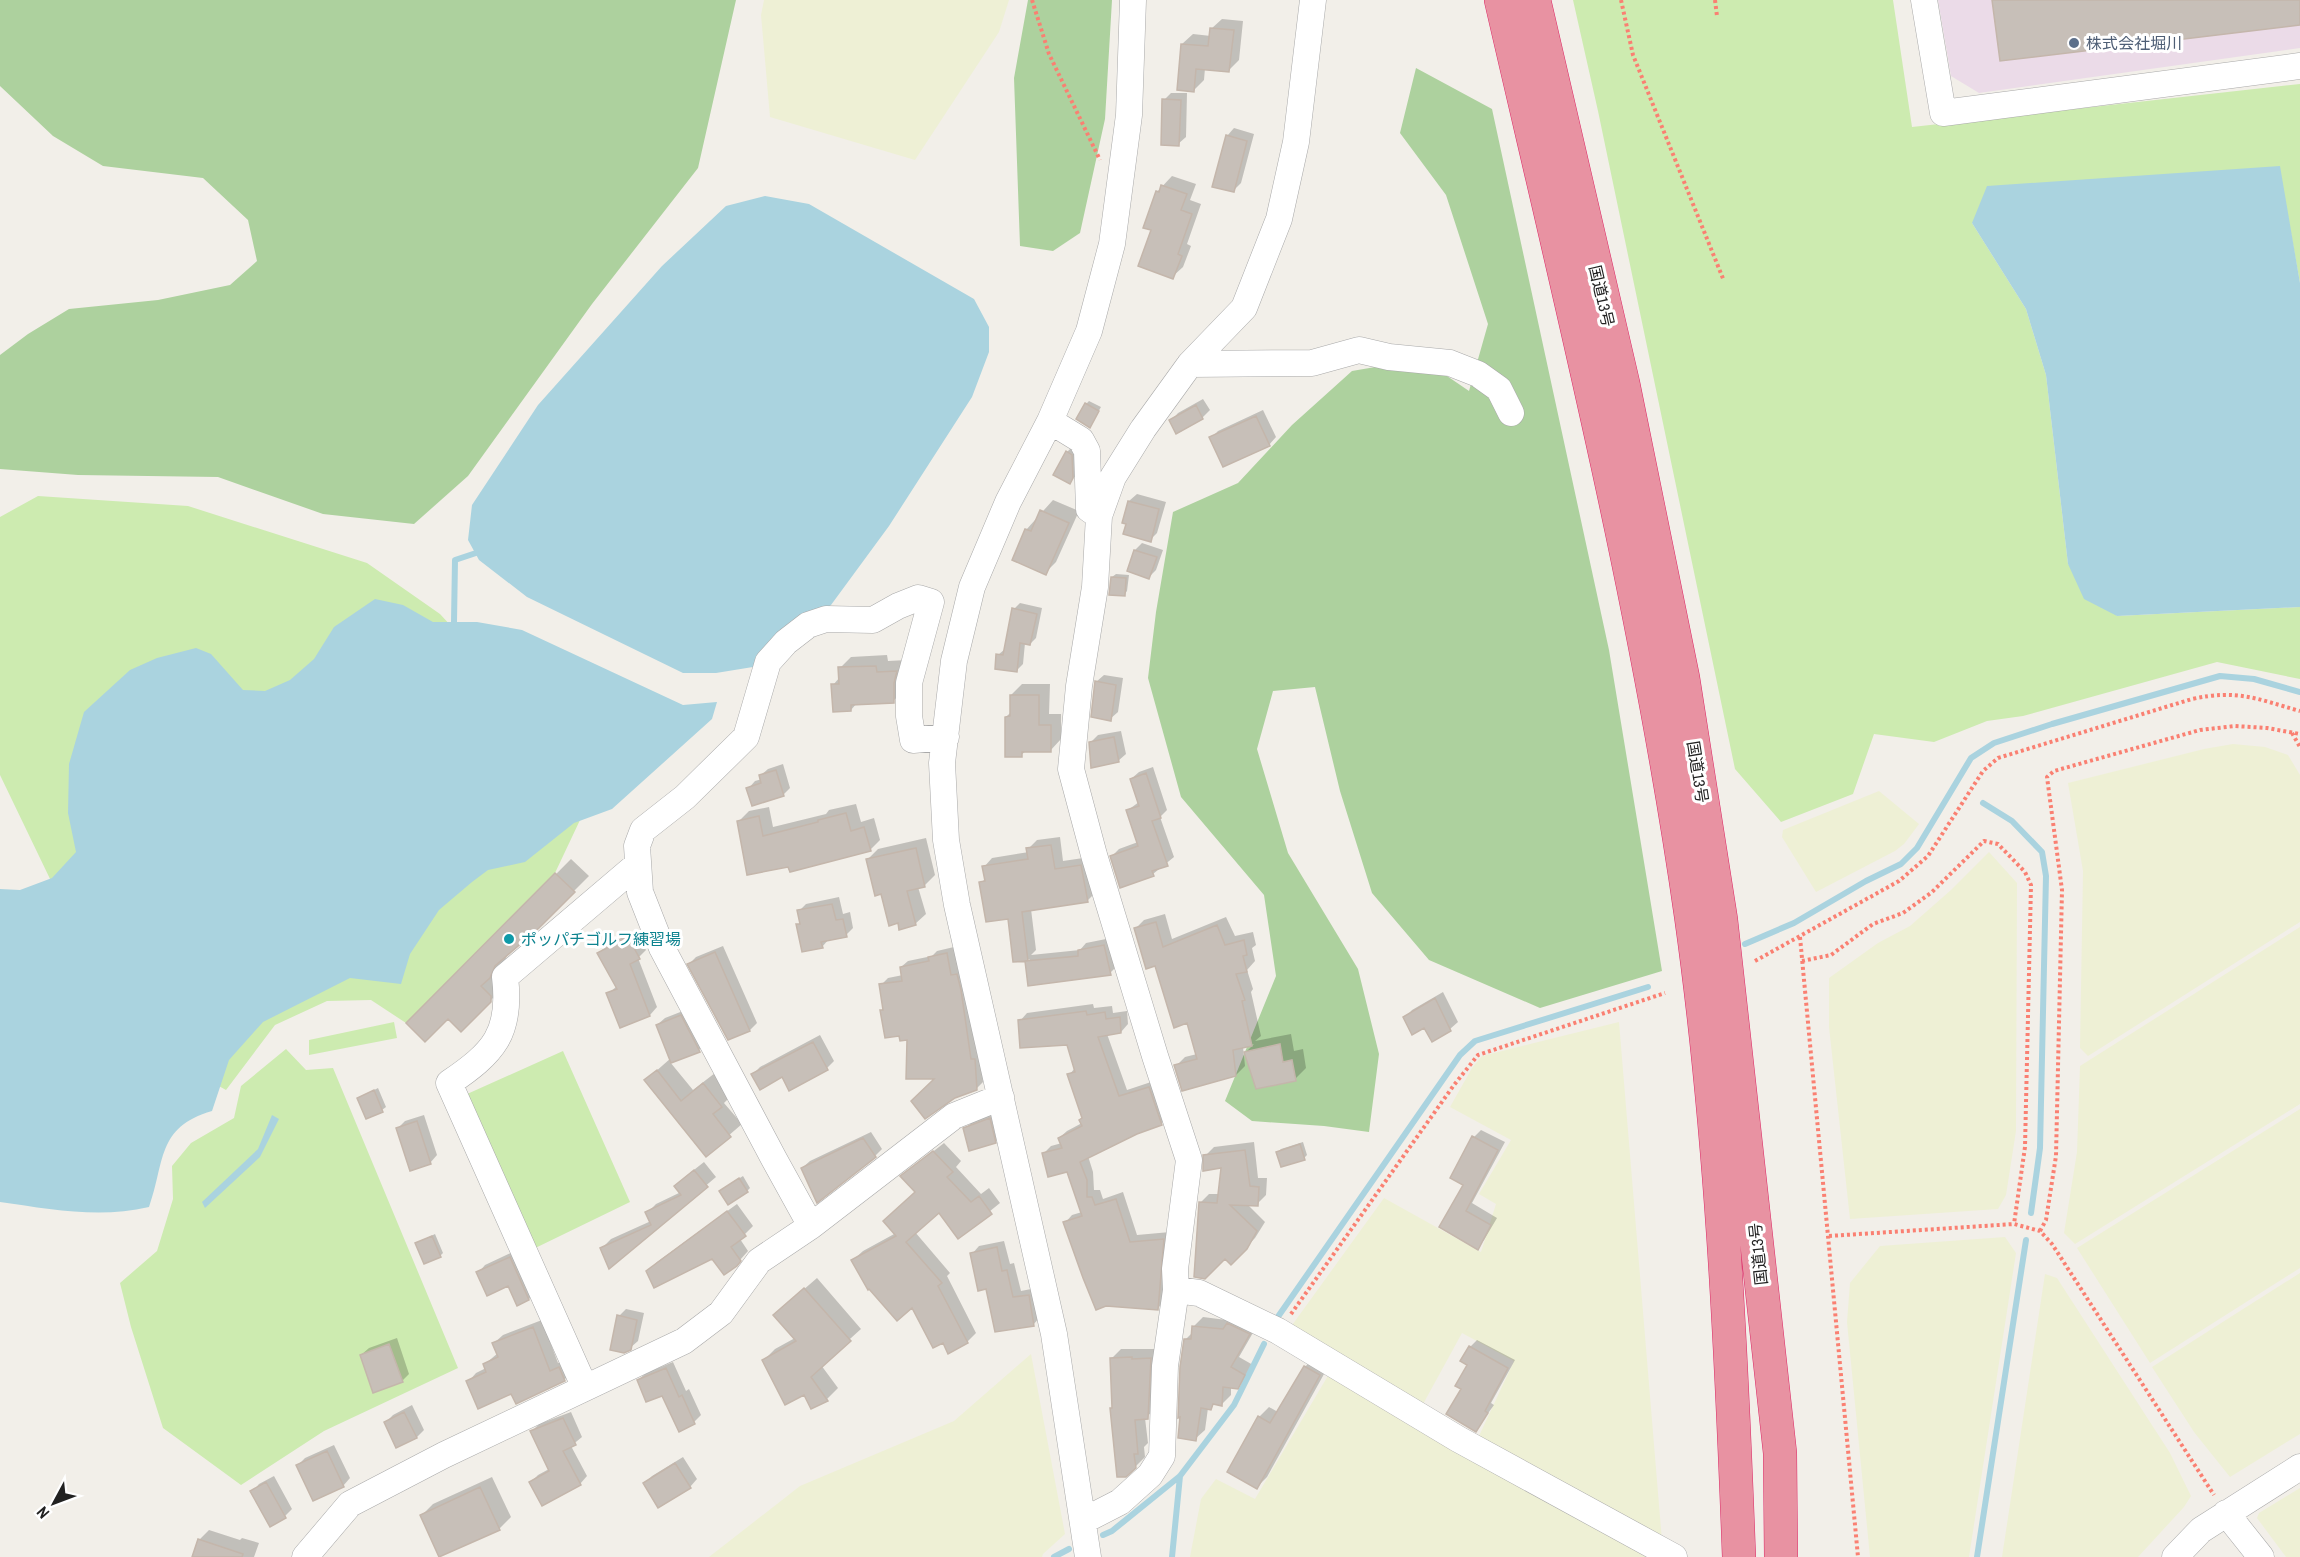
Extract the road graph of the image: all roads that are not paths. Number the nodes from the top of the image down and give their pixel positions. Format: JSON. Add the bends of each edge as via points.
{"nodes":[{"id":1,"x":1133,"y":0,"type":"edge"},
{"id":2,"x":1312,"y":0,"type":"edge"},
{"id":3,"x":1501,"y":0,"type":"edge"},
{"id":4,"x":1533,"y":0,"type":"edge"},
{"id":5,"x":1924,"y":0,"type":"edge"},
{"id":6,"x":2300,"y":66,"type":"edge"},
{"id":7,"x":1190,"y":364,"type":"junction"},
{"id":8,"x":1510,"y":413,"type":"dead end"},
{"id":9,"x":1050,"y":421,"type":"junction"},
{"id":10,"x":1100,"y":516,"type":"junction"},
{"id":11,"x":946,"y":737,"type":"junction"},
{"id":12,"x":638,"y":864,"type":"junction"},
{"id":13,"x":1001,"y":1097,"type":"junction"},
{"id":14,"x":811,"y":1226,"type":"junction"},
{"id":15,"x":1176,"y":1290,"type":"junction"},
{"id":16,"x":585,"y":1388,"type":"junction"},
{"id":17,"x":1734,"y":1408,"type":"junction"},
{"id":18,"x":1780,"y":1454,"type":"junction"},
{"id":19,"x":2300,"y":1467,"type":"edge"},
{"id":20,"x":2226,"y":1513,"type":"junction"},
{"id":21,"x":1083,"y":1521,"type":"junction"},
{"id":22,"x":305,"y":1557,"type":"edge"},
{"id":23,"x":1088,"y":1557,"type":"edge"},
{"id":24,"x":1674,"y":1557,"type":"edge"},
{"id":25,"x":1726,"y":1557,"type":"edge"},
{"id":26,"x":1739,"y":1557,"type":"edge"},
{"id":27,"x":1781,"y":1557,"type":"edge"},
{"id":28,"x":1789,"y":1557,"type":"edge"},
{"id":29,"x":2175,"y":1557,"type":"edge"},
{"id":30,"x":2261,"y":1557,"type":"edge"}],
"edges":[{"from":1,"to":9,"type":"street","via":[[1129,115],[1112,244],[1089,331]]},
{"from":2,"to":7,"type":"street","via":[[1296,142],[1280,219],[1244,308]]},
{"from":3,"to":17,"type":"highway","name":"国道13号","via":[[1651,672],[1691,917],[1717,1129]]},
{"from":4,"to":18,"type":"highway","name":"国道13号","via":[[1623,383],[1683,678],[1721,920]]},
{"from":5,"to":6,"type":"street","via":[[1943,113]]},
{"from":7,"to":8,"type":"street","via":[[1312,363],[1359,350],[1450,363],[1478,374],[1499,389]]},
{"from":7,"to":10,"type":"street","via":[[1113,477]]},
{"from":9,"to":10,"type":"street","via":[[1081,440],[1087,451],[1089,509]]},
{"from":9,"to":11,"type":"street","via":[[1008,502],[972,587],[954,661]]},
{"from":10,"to":15,"type":"street","via":[[1095,587],[1078,687],[1071,769],[1189,1160],[1175,1269]]},
{"from":11,"to":12,"type":"street","via":[[913,740],[909,716],[909,683],[931,602],[918,598],[873,620],[826,619],[808,625],[768,662],[746,736],[685,797],[643,830],[637,846]]},
{"from":11,"to":13,"type":"street","via":[[942,764],[946,840]]},
{"from":12,"to":14,"type":"street","via":[[640,892],[662,948]]},
{"from":12,"to":16,"type":"street","via":[[505,977],[503,1025],[493,1048],[449,1083]]},
{"from":13,"to":14,"type":"street","via":[[954,1116]]},
{"from":13,"to":21,"type":"street","via":[[1054,1334]]},
{"from":14,"to":16,"type":"street","via":[[759,1261],[721,1313],[684,1341]]},
{"from":15,"to":21,"type":"street","via":[[1165,1366],[1162,1456],[1150,1475],[1120,1502]]},
{"from":15,"to":24,"type":"street","via":[[1199,1293],[1278,1331],[1458,1438]]},
{"from":16,"to":22,"type":"street","via":[[350,1504]]},
{"from":17,"to":25,"type":"highway","via":[[1725,1473]]},
{"from":17,"to":26,"type":"highway","name":"国道13号"},
{"from":18,"to":27,"type":"highway","name":"国道13号"},
{"from":18,"to":28,"type":"highway"},
{"from":19,"to":20,"type":"street"},
{"from":20,"to":29,"type":"street","via":[[2200,1530]]},
{"from":20,"to":30,"type":"street"},
{"from":21,"to":23,"type":"street"}]}
